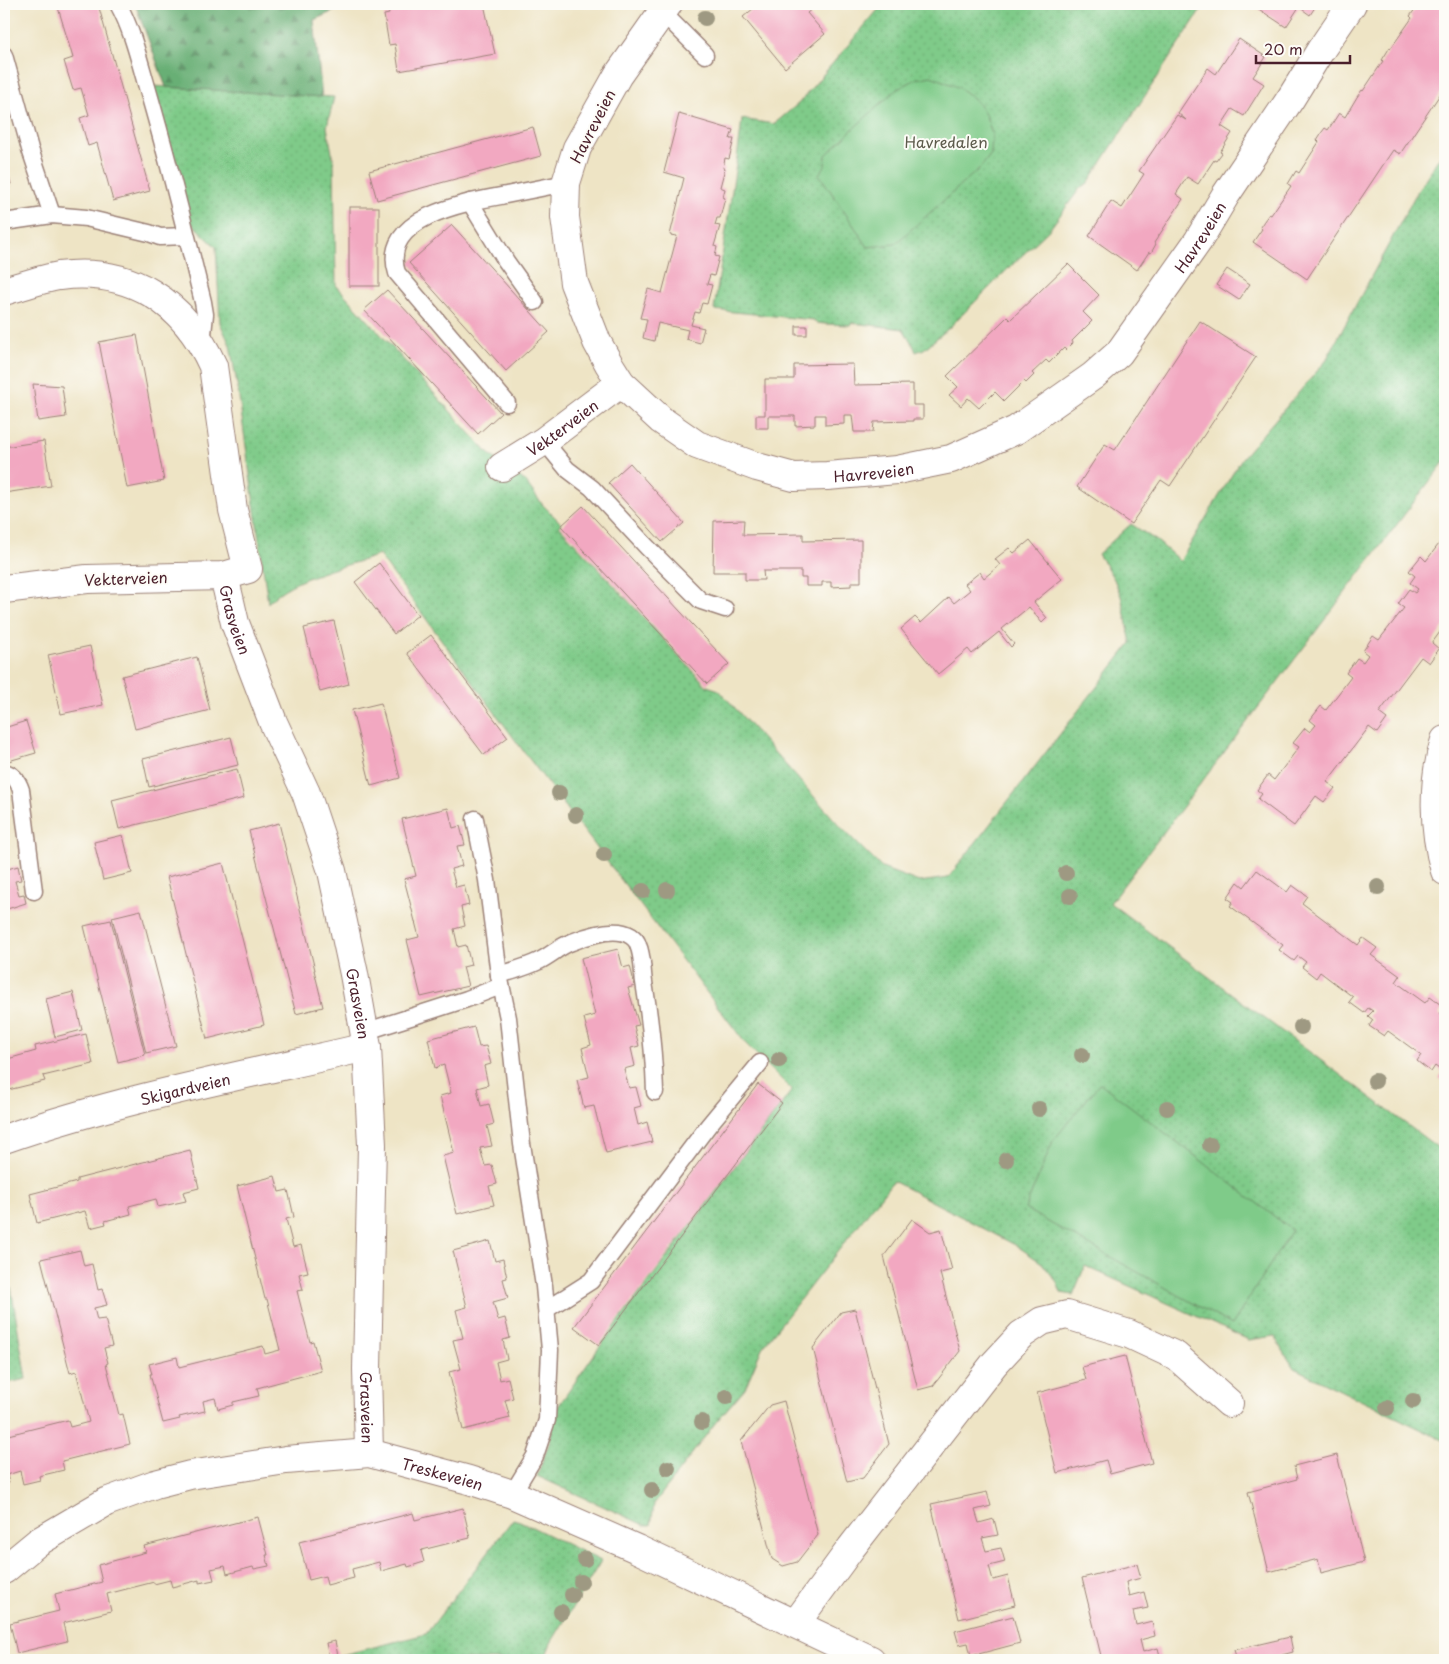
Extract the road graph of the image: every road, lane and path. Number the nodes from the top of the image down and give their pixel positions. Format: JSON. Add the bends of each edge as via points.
{"nodes":[{"id":1,"x":118,"y":4,"type":"edge"},
{"id":2,"x":1352,"y":4,"type":"edge"},
{"id":3,"x":665,"y":8,"type":"edge"},
{"id":4,"x":4,"y":55,"type":"edge"},
{"id":5,"x":705,"y":55,"type":"dead end"},
{"id":6,"x":566,"y":183,"type":"junction"},
{"id":7,"x":470,"y":202,"type":"junction"},
{"id":8,"x":52,"y":215,"type":"junction"},
{"id":9,"x":4,"y":222,"type":"edge"},
{"id":10,"x":186,"y":236,"type":"junction"},
{"id":11,"x":4,"y":291,"type":"edge"},
{"id":12,"x":535,"y":302,"type":"dead end"},
{"id":13,"x":202,"y":344,"type":"junction"},
{"id":14,"x":621,"y":383,"type":"junction"},
{"id":15,"x":507,"y":403,"type":"dead end"},
{"id":16,"x":544,"y":441,"type":"junction"},
{"id":17,"x":502,"y":467,"type":"dead end"},
{"id":18,"x":236,"y":573,"type":"junction"},
{"id":19,"x":4,"y":589,"type":"edge"},
{"id":20,"x":725,"y":609,"type":"dead end"},
{"id":21,"x":1445,"y":740,"type":"edge"},
{"id":22,"x":4,"y":772,"type":"edge"},
{"id":23,"x":475,"y":819,"type":"dead end"},
{"id":24,"x":1445,"y":871,"type":"edge"},
{"id":25,"x":34,"y":891,"type":"dead end"},
{"id":26,"x":500,"y":980,"type":"junction"},
{"id":27,"x":365,"y":1039,"type":"junction"},
{"id":28,"x":760,"y":1063,"type":"dead end"},
{"id":29,"x":656,"y":1092,"type":"dead end"},
{"id":30,"x":4,"y":1139,"type":"edge"},
{"id":31,"x":547,"y":1309,"type":"junction"},
{"id":32,"x":1229,"y":1403,"type":"dead end"},
{"id":33,"x":369,"y":1453,"type":"junction"},
{"id":34,"x":512,"y":1494,"type":"junction"},
{"id":35,"x":4,"y":1570,"type":"edge"},
{"id":36,"x":796,"y":1624,"type":"junction"},
{"id":37,"x":871,"y":1660,"type":"edge"}],
"edges":[{"from":1,"to":10,"type":"lane","via":[[136,51]]},
{"from":2,"to":14,"type":"street","name":"Havreveien","via":[[1198,241],[1119,353],[1094,376],[1016,430],[952,459],[898,470],[794,477],[698,445],[661,420]]},
{"from":3,"to":5,"type":"lane"},
{"from":3,"to":6,"type":"street","name":"Havreveien","via":[[613,83],[577,148]]},
{"from":4,"to":8,"type":"lane"},
{"from":6,"to":7,"type":"lane"},
{"from":6,"to":14,"type":"street","name":"Havreveien","via":[[564,218],[574,283],[596,342]]},
{"from":7,"to":12,"type":"lane"},
{"from":7,"to":15,"type":"lane","via":[[444,209],[416,224],[398,243],[394,265],[397,274]]},
{"from":8,"to":9,"type":"lane"},
{"from":8,"to":10,"type":"lane","via":[[86,218],[160,237]]},
{"from":10,"to":13,"type":"lane","via":[[203,302]]},
{"from":11,"to":13,"type":"street","name":"Grasveien","via":[[58,276],[102,276],[122,280],[165,301]]},
{"from":13,"to":18,"type":"street","name":"Grasveien","via":[[212,366],[233,510]]},
{"from":14,"to":16,"type":"street","name":"Vekterveien"},
{"from":16,"to":17,"type":"street","name":"Vekterveien"},
{"from":16,"to":20,"type":"lane","via":[[567,469],[592,488],[701,601]]},
{"from":18,"to":19,"type":"street","name":"Vekterveien","via":[[87,579]]},
{"from":18,"to":27,"type":"street","name":"Grasveien","via":[[235,623],[273,722],[306,793],[332,871]]},
{"from":21,"to":24,"type":"street","via":[[1436,782],[1438,838]]},
{"from":22,"to":25,"type":"lane","via":[[16,779],[21,790]]},
{"from":23,"to":26,"type":"lane"},
{"from":26,"to":27,"type":"lane","via":[[467,999]]},
{"from":26,"to":29,"type":"lane","via":[[570,942],[608,932],[627,933],[633,937],[638,943],[643,964]]},
{"from":26,"to":31,"type":"lane","via":[[508,1018],[522,1144]]},
{"from":27,"to":30,"type":"street","name":"Skigardveien","via":[[118,1104]]},
{"from":27,"to":33,"type":"street","name":"Grasveien","via":[[372,1145],[366,1369]]},
{"from":28,"to":31,"type":"lane","via":[[591,1281]]},
{"from":31,"to":34,"type":"lane","via":[[550,1350],[547,1420],[535,1456]]},
{"from":32,"to":36,"type":"street","via":[[1176,1356],[1129,1334],[1067,1315],[1042,1321],[1021,1334],[994,1364]]},
{"from":33,"to":34,"type":"street","name":"Treskeveien"},
{"from":33,"to":35,"type":"street","name":"Treskeveien","via":[[286,1460],[190,1475],[155,1484],[106,1502],[38,1542]]},
{"from":34,"to":36,"type":"street","name":"Treskeveien"},
{"from":36,"to":37,"type":"street","name":"Treskeveien"}]}
